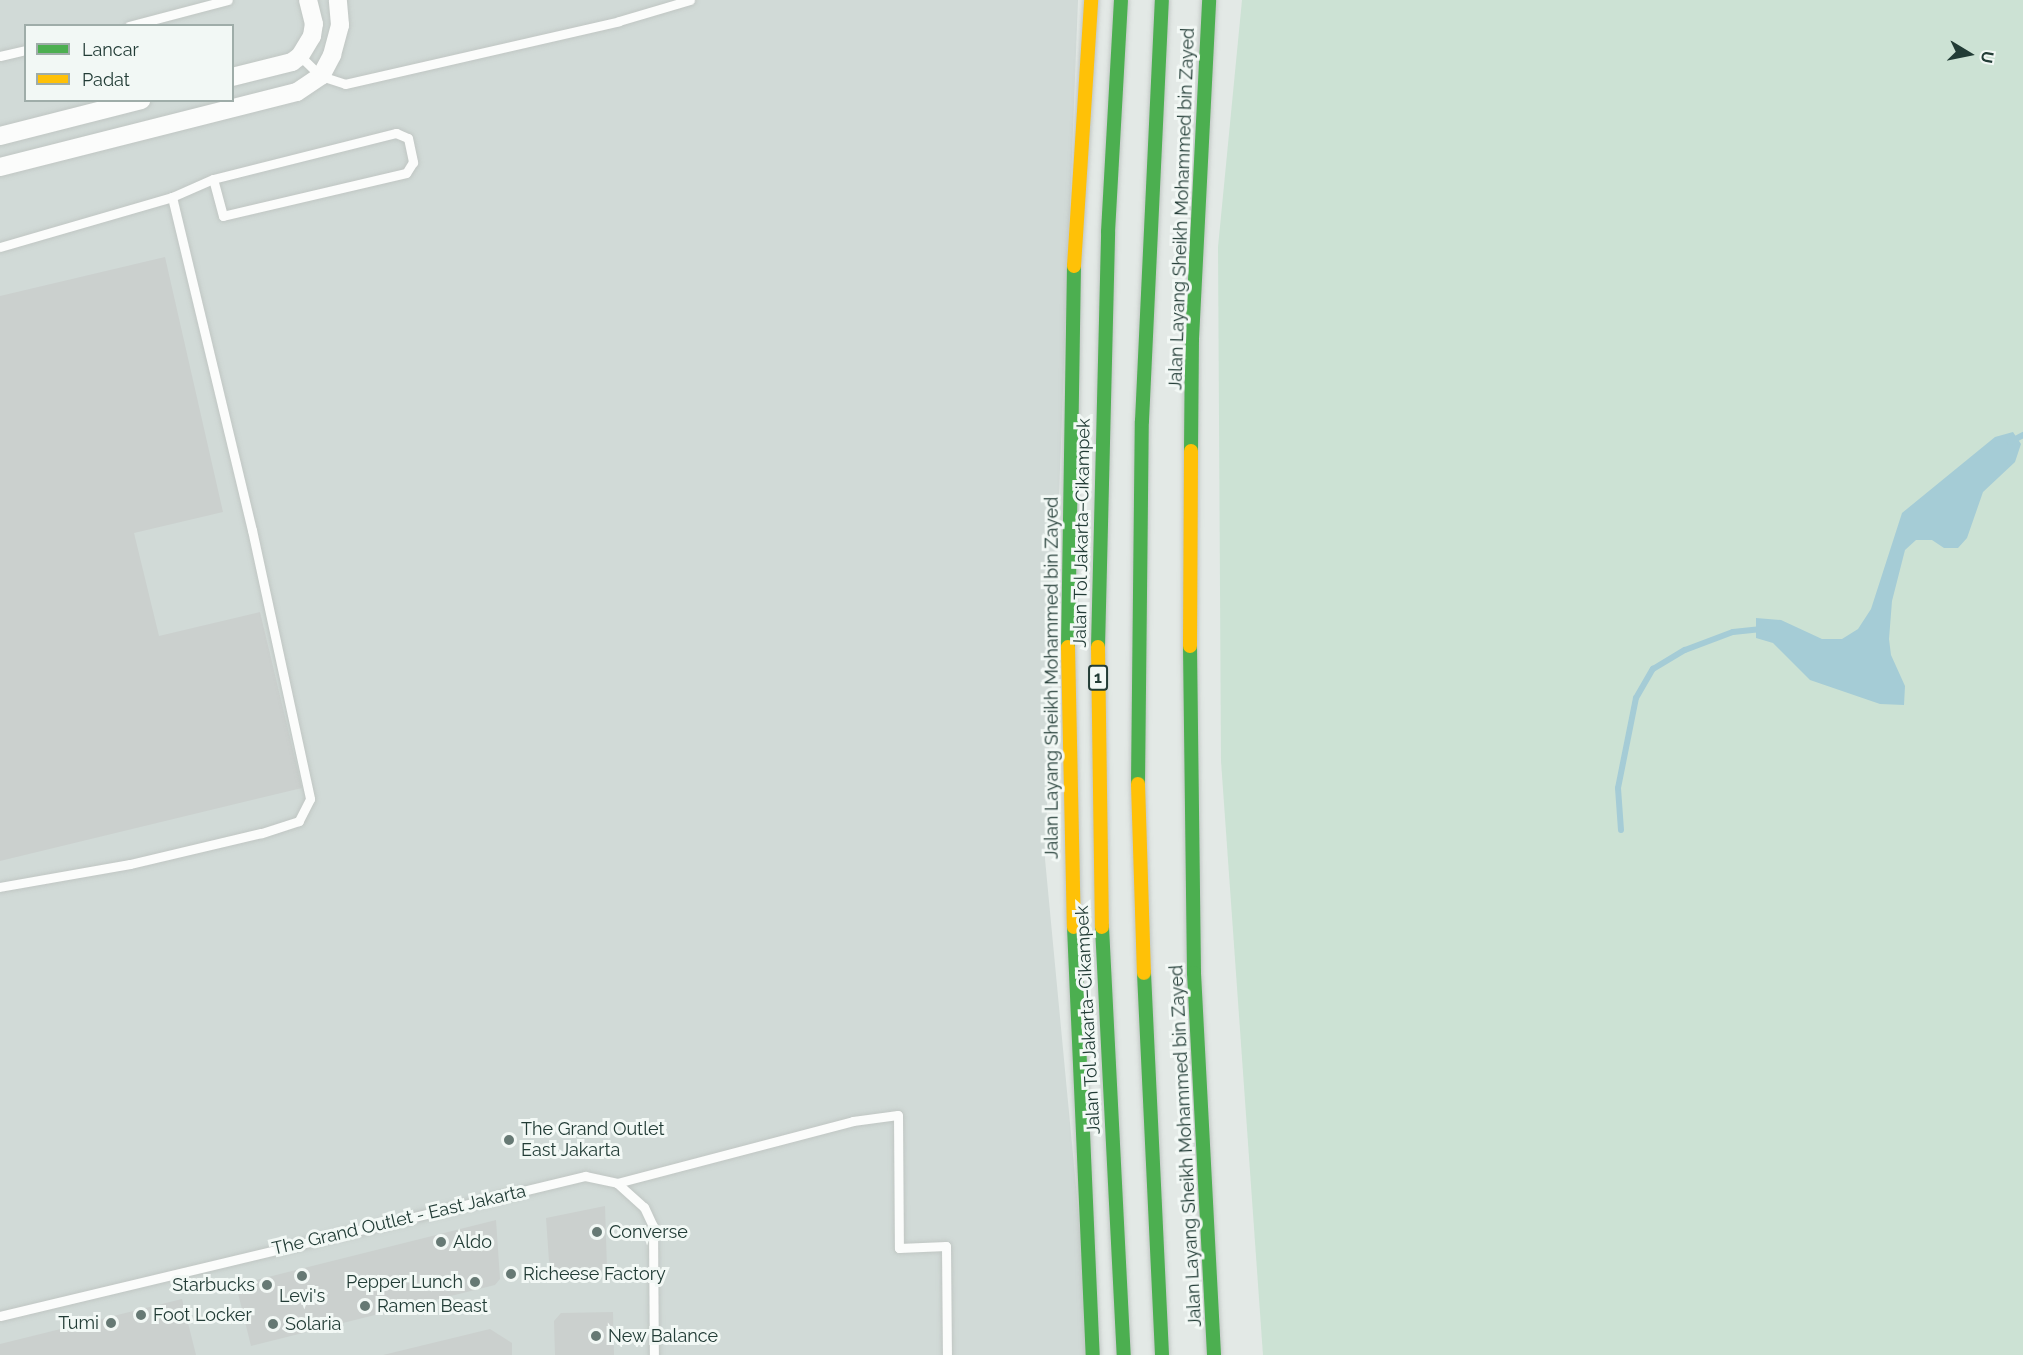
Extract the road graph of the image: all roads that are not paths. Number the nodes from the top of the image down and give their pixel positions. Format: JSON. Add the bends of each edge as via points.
{"nodes":[{"id":1,"x":228,"y":0,"type":"edge"},
{"id":2,"x":308,"y":0,"type":"edge"},
{"id":3,"x":338,"y":0,"type":"edge"},
{"id":4,"x":690,"y":0,"type":"edge"},
{"id":5,"x":1091,"y":0,"type":"edge"},
{"id":6,"x":1122,"y":0,"type":"edge"},
{"id":7,"x":1162,"y":0,"type":"edge"},
{"id":8,"x":1209,"y":0,"type":"edge"},
{"id":9,"x":137,"y":24,"type":"edge"},
{"id":10,"x":24,"y":50,"type":"edge"},
{"id":11,"x":0,"y":56,"type":"edge"},
{"id":12,"x":300,"y":56,"type":"junction"},
{"id":13,"x":234,"y":76,"type":"edge"},
{"id":14,"x":321,"y":76,"type":"junction"},
{"id":15,"x":127,"y":102,"type":"edge"},
{"id":16,"x":98,"y":106,"type":"edge"},
{"id":17,"x":0,"y":136,"type":"edge"},
{"id":18,"x":0,"y":167,"type":"edge"},
{"id":19,"x":213,"y":179,"type":"junction"},
{"id":20,"x":172,"y":197,"type":"junction"},
{"id":21,"x":0,"y":247,"type":"edge"},
{"id":22,"x":0,"y":887,"type":"edge"},
{"id":23,"x":617,"y":1183,"type":"junction"},
{"id":24,"x":0,"y":1316,"type":"edge"},
{"id":25,"x":654,"y":1355,"type":"edge"},
{"id":26,"x":947,"y":1355,"type":"edge"},
{"id":27,"x":1093,"y":1355,"type":"edge"},
{"id":28,"x":1124,"y":1355,"type":"edge"},
{"id":29,"x":1162,"y":1355,"type":"edge"},
{"id":30,"x":1214,"y":1355,"type":"edge"}],
"edges":[{"from":1,"to":9,"type":"lane"},
{"from":2,"to":12,"type":"street","via":[[314,24]]},
{"from":3,"to":14,"type":"street","via":[[337,39]]},
{"from":4,"to":14,"type":"lane","via":[[619,21],[345,84]]},
{"from":5,"to":27,"type":"highway","name":"Jalan Layang Sheikh Mohammed bin Zayed","number":"1","via":[[1074,244],[1066,586],[1077,1042]]},
{"from":6,"to":28,"type":"highway","name":"Jalan Tol Jakarta–Cikampek","number":"1","via":[[1109,211],[1098,640],[1100,864]]},
{"from":7,"to":29,"type":"highway","via":[[1142,421],[1138,779]]},
{"from":8,"to":30,"type":"highway","name":"Jalan Layang Sheikh Mohammed bin Zayed","via":[[1192,339],[1190,685],[1194,974]]},
{"from":10,"to":11,"type":"lane"},
{"from":12,"to":13,"type":"street","via":[[292,62]]},
{"from":12,"to":14,"type":"lane"},
{"from":14,"to":18,"type":"street","via":[[297,92]]},
{"from":15,"to":16,"type":"street"},
{"from":16,"to":17,"type":"street"},
{"from":19,"to":19,"type":"lane","via":[[224,216],[406,173],[413,162],[408,138],[396,133]]},
{"from":19,"to":20,"type":"lane"},
{"from":20,"to":21,"type":"lane"},
{"from":20,"to":22,"type":"lane","via":[[252,530],[310,799],[299,821],[261,833],[130,864]]},
{"from":23,"to":24,"type":"lane","name":"The Grand Outlet - East Jakarta","via":[[585,1176]]},
{"from":23,"to":25,"type":"lane","name":"The Grand Outlet - East Jakarta","via":[[644,1207],[653,1226]]},
{"from":23,"to":26,"type":"lane","via":[[853,1121],[898,1116],[899,1248],[946,1246]]}]}
